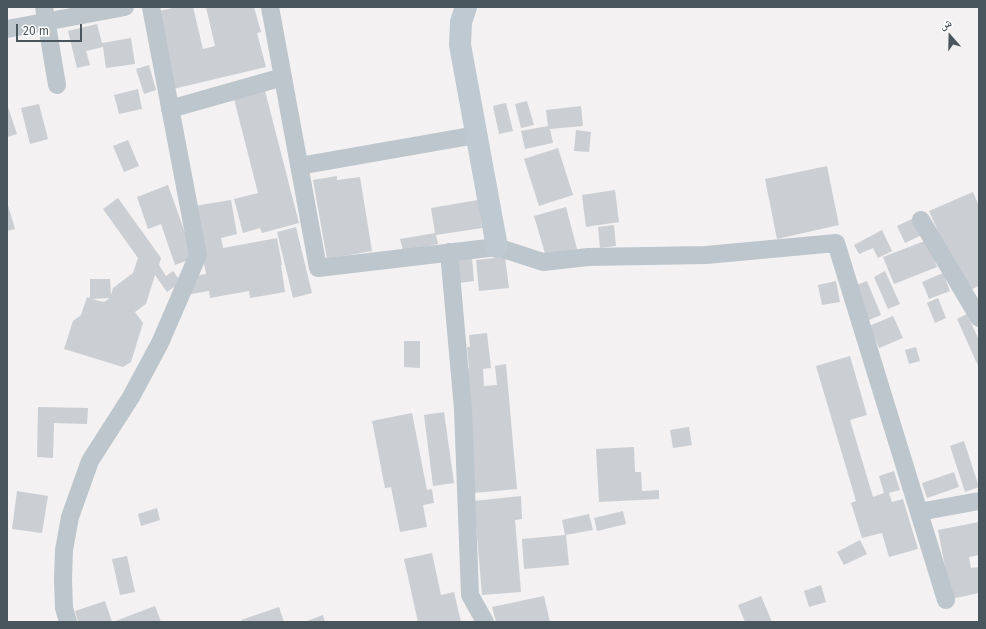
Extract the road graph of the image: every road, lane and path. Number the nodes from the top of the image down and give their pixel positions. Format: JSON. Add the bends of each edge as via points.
{"nodes":[{"id":1,"x":125,"y":7,"type":"edge"},
{"id":2,"x":151,"y":7,"type":"edge"},
{"id":3,"x":270,"y":7,"type":"edge"},
{"id":4,"x":466,"y":7,"type":"edge"},
{"id":5,"x":46,"y":14,"type":"edge"},
{"id":6,"x":7,"y":29,"type":"edge"},
{"id":7,"x":283,"y":77,"type":"junction"},
{"id":8,"x":57,"y":85,"type":"dead end"},
{"id":9,"x":170,"y":109,"type":"junction"},
{"id":10,"x":476,"y":135,"type":"junction"},
{"id":11,"x":299,"y":166,"type":"junction"},
{"id":12,"x":921,"y":220,"type":"dead end"},
{"id":13,"x":497,"y":246,"type":"junction"},
{"id":14,"x":449,"y":252,"type":"junction"},
{"id":15,"x":978,"y":312,"type":"edge"},
{"id":16,"x":979,"y":501,"type":"edge"},
{"id":17,"x":920,"y":512,"type":"junction"},
{"id":18,"x":946,"y":600,"type":"dead end"},
{"id":19,"x":68,"y":622,"type":"edge"},
{"id":20,"x":485,"y":622,"type":"edge"}],
"edges":[{"from":1,"to":5,"type":"street"},
{"from":2,"to":9,"type":"street"},
{"from":3,"to":7,"type":"street"},
{"from":4,"to":10,"type":"street","via":[[461,22],[460,45]]},
{"from":5,"to":6,"type":"street"},
{"from":5,"to":8,"type":"street"},
{"from":7,"to":9,"type":"street"},
{"from":7,"to":11,"type":"street"},
{"from":9,"to":19,"type":"street","via":[[198,255],[156,350],[131,397],[90,461],[70,517],[64,550],[63,579],[64,608]]},
{"from":10,"to":11,"type":"street"},
{"from":10,"to":13,"type":"street"},
{"from":11,"to":14,"type":"street","via":[[318,268]]},
{"from":12,"to":15,"type":"street"},
{"from":13,"to":14,"type":"street"},
{"from":13,"to":17,"type":"street","via":[[543,262],[588,257],[706,255],[836,243]]},
{"from":14,"to":20,"type":"street","via":[[463,408],[470,595]]},
{"from":16,"to":17,"type":"street"},
{"from":17,"to":18,"type":"street"}]}
